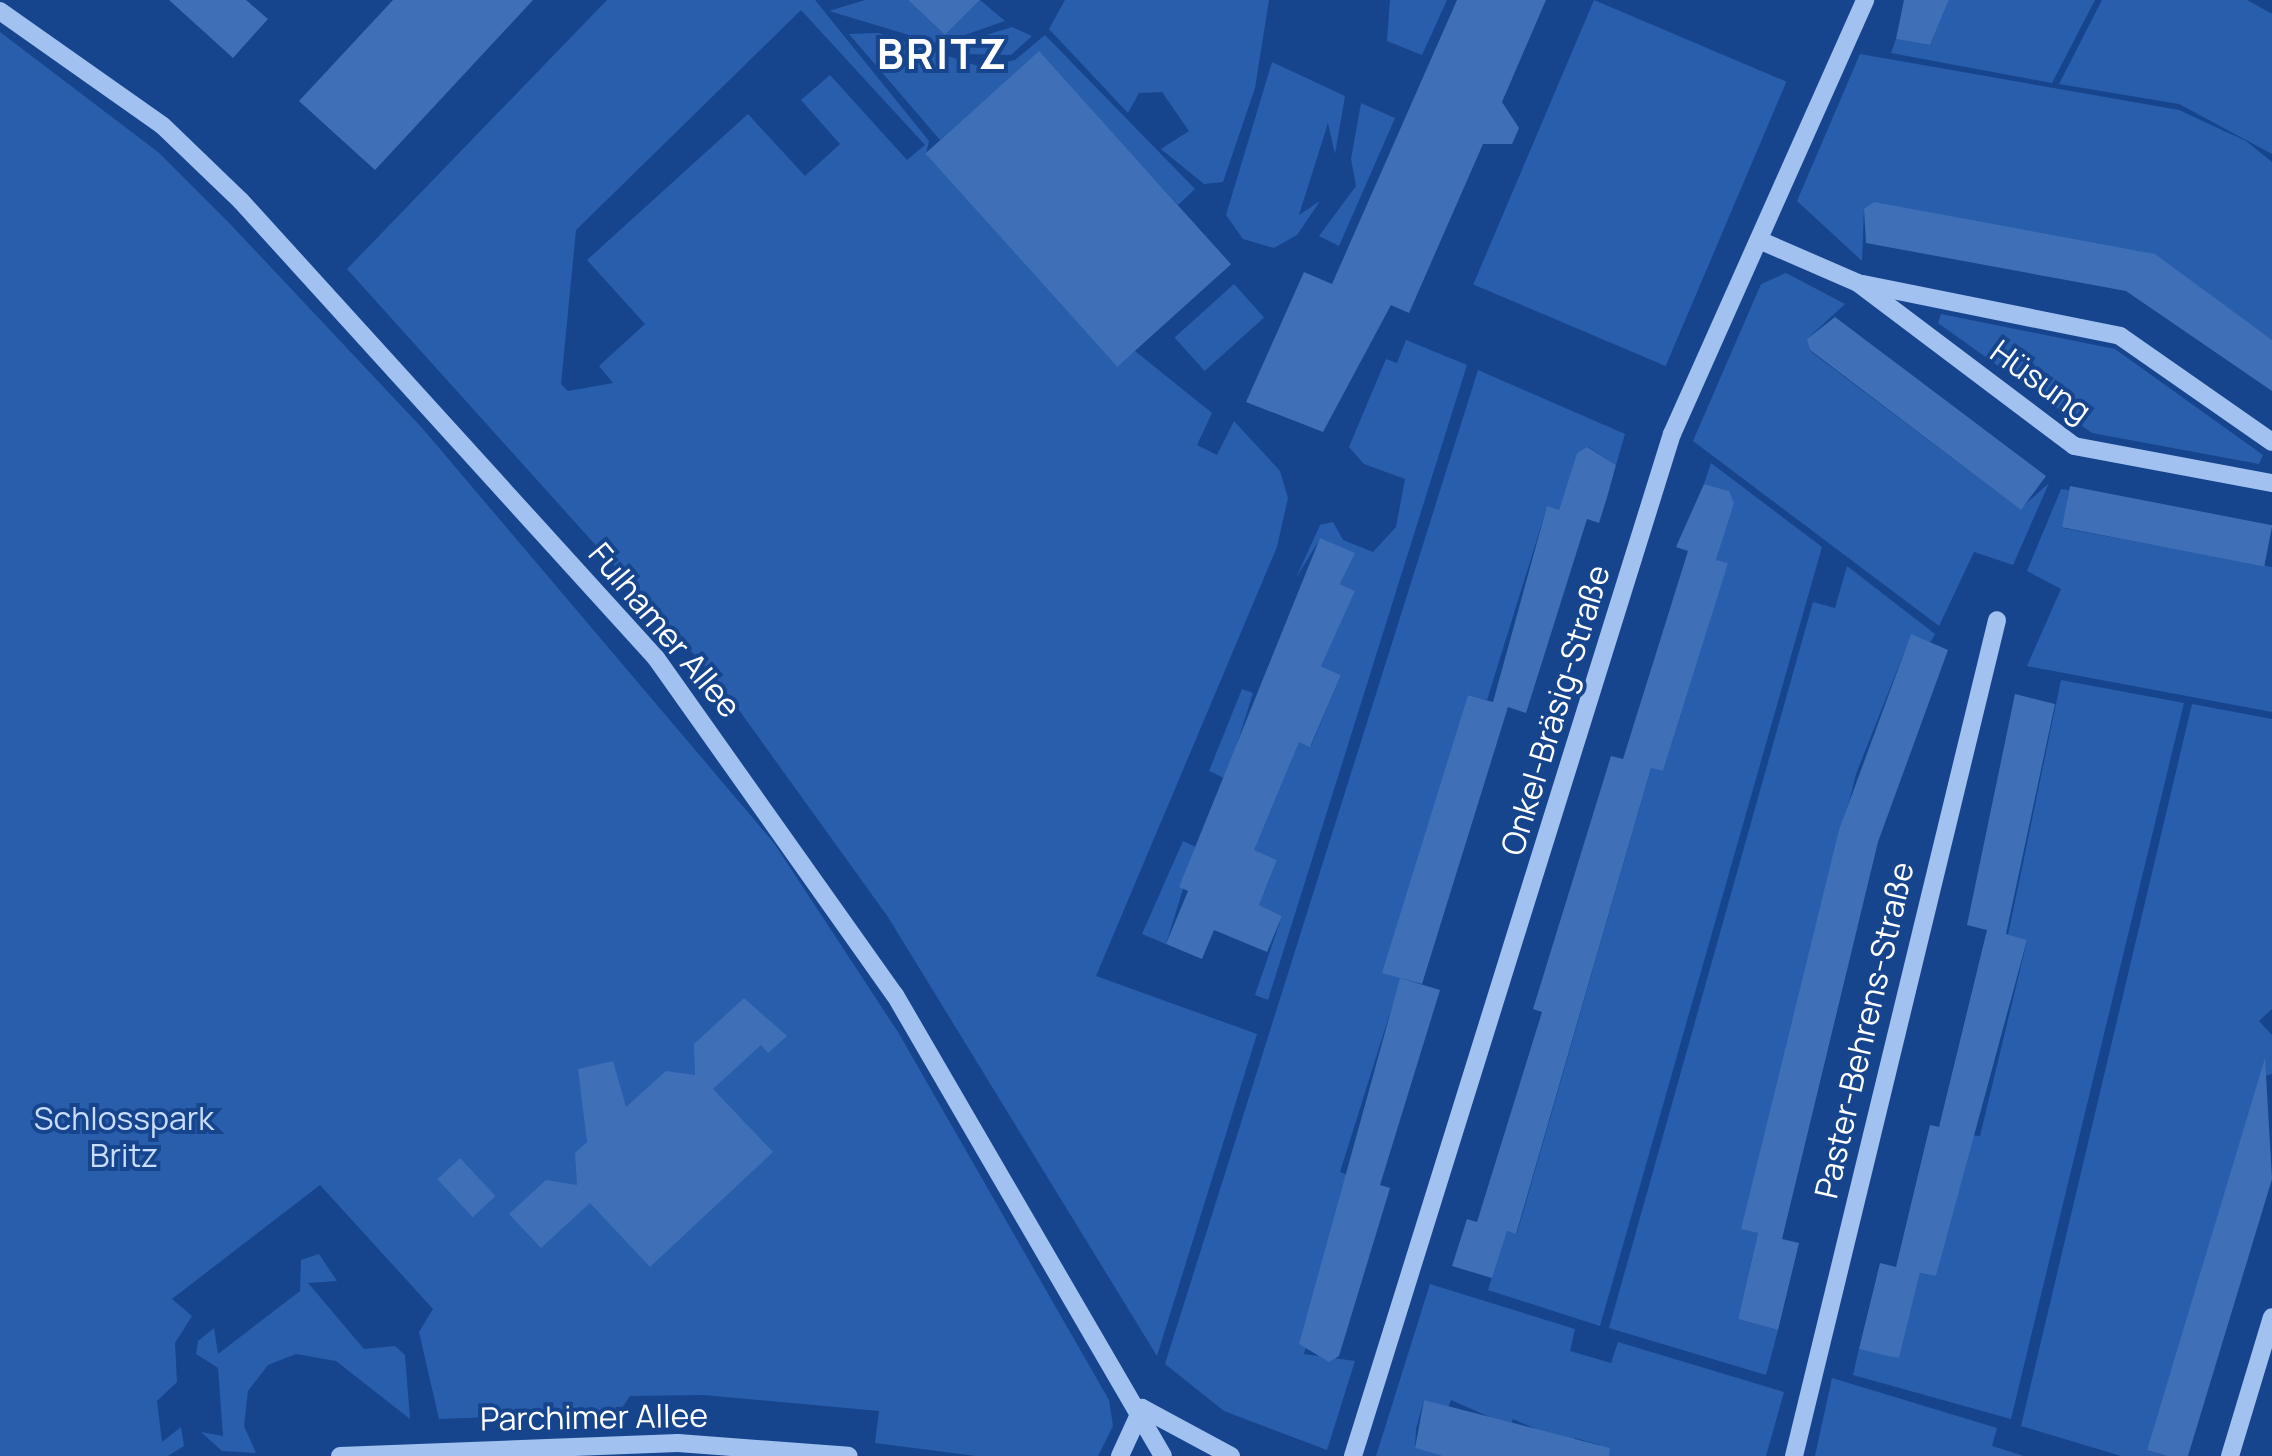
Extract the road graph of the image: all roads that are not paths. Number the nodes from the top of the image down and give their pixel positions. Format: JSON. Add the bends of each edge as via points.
{"nodes":[{"id":1,"x":1865,"y":0,"type":"edge"},
{"id":2,"x":0,"y":11,"type":"edge"},
{"id":3,"x":1758,"y":240,"type":"junction"},
{"id":4,"x":1858,"y":283,"type":"junction"},
{"id":5,"x":2272,"y":442,"type":"edge"},
{"id":6,"x":2272,"y":484,"type":"edge"},
{"id":7,"x":1997,"y":620,"type":"dead end"},
{"id":8,"x":2272,"y":1317,"type":"edge"},
{"id":9,"x":1142,"y":1408,"type":"junction"},
{"id":10,"x":340,"y":1456,"type":"edge"},
{"id":11,"x":849,"y":1456,"type":"edge"},
{"id":12,"x":1120,"y":1456,"type":"edge"},
{"id":13,"x":1163,"y":1456,"type":"edge"},
{"id":14,"x":1231,"y":1456,"type":"edge"},
{"id":15,"x":1353,"y":1456,"type":"edge"},
{"id":16,"x":1794,"y":1456,"type":"edge"},
{"id":17,"x":2230,"y":1456,"type":"edge"}],
"edges":[{"from":1,"to":3,"type":"street","name":"Onkel-Bräsig-Straße"},
{"from":2,"to":9,"type":"street","name":"Fulhamer Allee","via":[[163,126],[241,201],[656,658],[895,995]]},
{"from":3,"to":4,"type":"street","name":"Hüsung"},
{"from":3,"to":15,"type":"street","name":"Onkel-Bräsig-Straße","via":[[1672,434]]},
{"from":4,"to":5,"type":"street","name":"Hüsung","via":[[2120,336]]},
{"from":4,"to":6,"type":"street","name":"Hüsung","via":[[2074,446]]},
{"from":7,"to":16,"type":"street","name":"Paster-Behrens-Straße"},
{"from":8,"to":17,"type":"street"},
{"from":9,"to":12,"type":"street"},
{"from":9,"to":13,"type":"street"},
{"from":9,"to":14,"type":"street"},
{"from":10,"to":11,"type":"street","name":"Parchimer Allee","via":[[678,1443]]}]}
